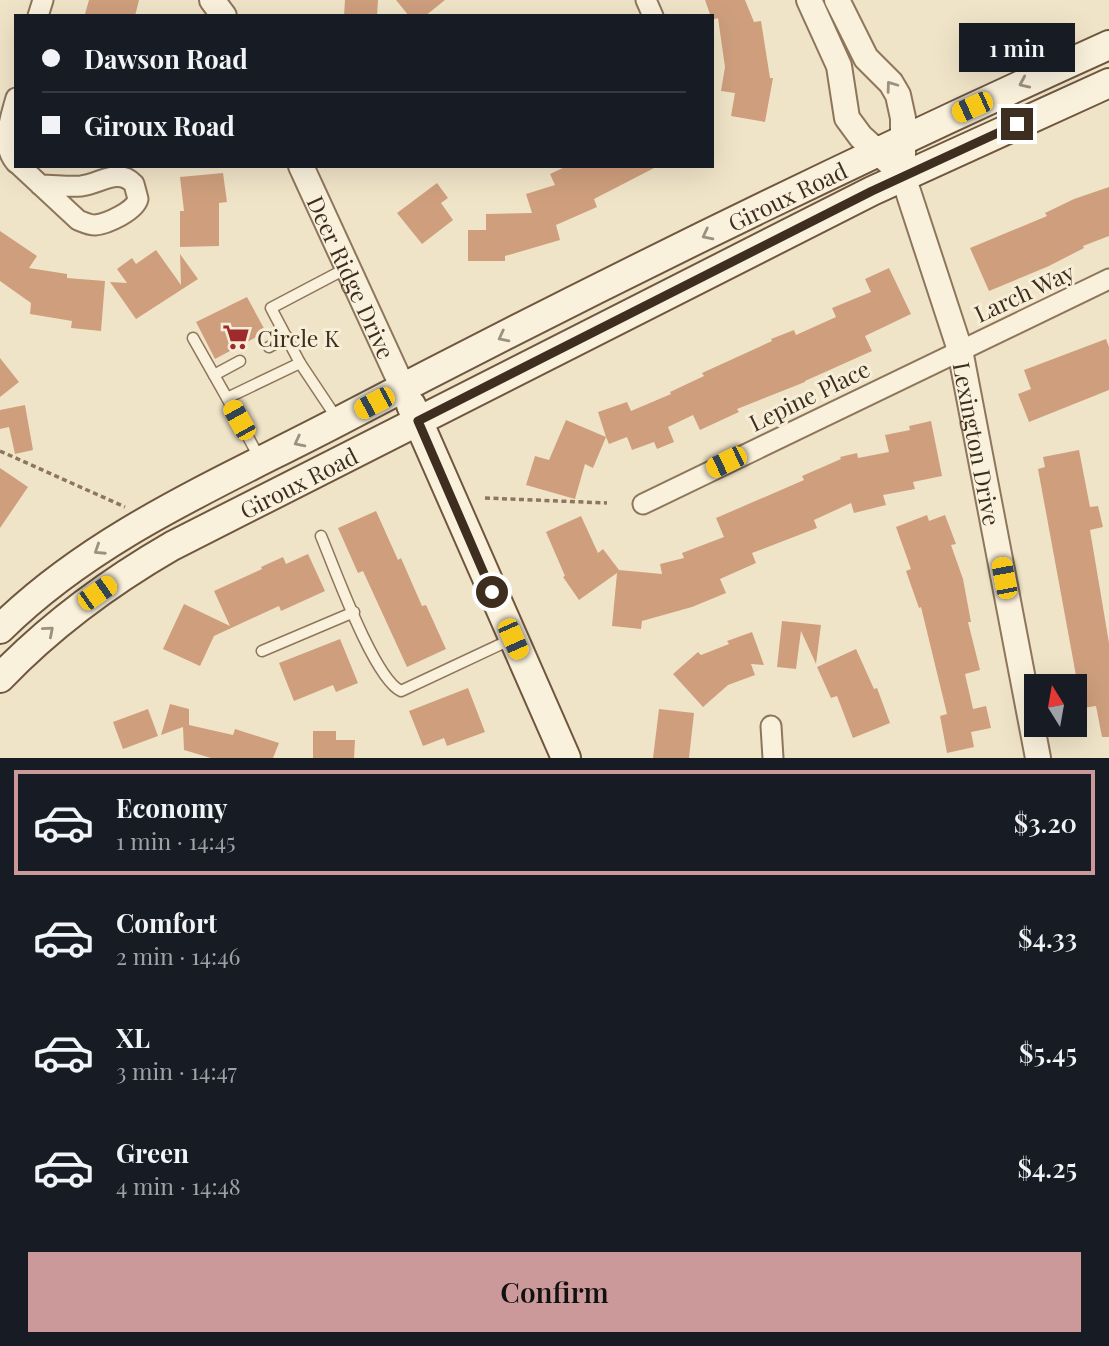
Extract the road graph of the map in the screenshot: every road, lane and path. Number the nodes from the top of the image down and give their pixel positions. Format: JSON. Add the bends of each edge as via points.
{"nodes":[{"id":1,"x":809,"y":0,"type":"edge"},
{"id":2,"x":837,"y":0,"type":"edge"},
{"id":3,"x":1109,"y":45,"type":"edge"},
{"id":4,"x":1109,"y":83,"type":"edge"},
{"id":5,"x":14,"y":107,"type":"edge"},
{"id":6,"x":904,"y":138,"type":"junction"},
{"id":7,"x":878,"y":150,"type":"junction"},
{"id":8,"x":14,"y":161,"type":"edge"},
{"id":9,"x":22,"y":168,"type":"edge"},
{"id":10,"x":302,"y":168,"type":"edge"},
{"id":11,"x":903,"y":176,"type":"junction"},
{"id":12,"x":40,"y":185,"type":"dead end"},
{"id":13,"x":348,"y":268,"type":"junction"},
{"id":14,"x":1109,"y":279,"type":"edge"},
{"id":15,"x":287,"y":337,"type":"junction"},
{"id":16,"x":193,"y":338,"type":"dead end"},
{"id":17,"x":269,"y":347,"type":"dead end"},
{"id":18,"x":960,"y":350,"type":"junction"},
{"id":19,"x":240,"y":361,"type":"dead end"},
{"id":20,"x":300,"y":363,"type":"junction"},
{"id":21,"x":214,"y":374,"type":"junction"},
{"id":22,"x":402,"y":388,"type":"junction"},
{"id":23,"x":227,"y":398,"type":"junction"},
{"id":24,"x":339,"y":421,"type":"junction"},
{"id":25,"x":418,"y":421,"type":"junction"},
{"id":26,"x":0,"y":451,"type":"edge"},
{"id":27,"x":261,"y":461,"type":"junction"},
{"id":28,"x":485,"y":498,"type":"dead end"},
{"id":29,"x":607,"y":503,"type":"dead end"},
{"id":30,"x":643,"y":504,"type":"dead end"},
{"id":31,"x":125,"y":507,"type":"dead end"},
{"id":32,"x":321,"y":536,"type":"dead end"},
{"id":33,"x":354,"y":612,"type":"junction"},
{"id":34,"x":0,"y":629,"type":"edge"},
{"id":35,"x":513,"y":639,"type":"junction"},
{"id":36,"x":262,"y":651,"type":"dead end"},
{"id":37,"x":0,"y":678,"type":"edge"},
{"id":38,"x":771,"y":726,"type":"dead end"},
{"id":39,"x":566,"y":758,"type":"edge"},
{"id":40,"x":773,"y":758,"type":"edge"},
{"id":41,"x":1038,"y":758,"type":"edge"}],
"edges":[{"from":1,"to":7,"type":"street","via":[[839,66],[847,118],[860,137]]},
{"from":6,"to":2,"type":"street","one_way":true,"via":[[898,95],[866,58]]},
{"from":3,"to":6,"type":"main road","name":"Giroux Road","one_way":true},
{"from":4,"to":11,"type":"main road","name":"Giroux Road"},
{"from":5,"to":8,"type":"street","via":[[5,148]]},
{"from":6,"to":7,"type":"main road","name":"Giroux Road"},
{"from":6,"to":11,"type":"street"},
{"from":7,"to":11,"type":"street"},
{"from":7,"to":22,"type":"main road","name":"Giroux Road","one_way":true},
{"from":9,"to":12,"type":"street"},
{"from":10,"to":13,"type":"street","name":"Deer Ridge Drive"},
{"from":11,"to":18,"type":"street","name":"Lexington Drive"},
{"from":11,"to":25,"type":"main road","name":"Giroux Road"},
{"from":13,"to":15,"type":"lane","via":[[271,308]]},
{"from":13,"to":22,"type":"street","name":"Deer Ridge Drive"},
{"from":14,"to":18,"type":"street","name":"Larch Way"},
{"from":15,"to":17,"type":"lane"},
{"from":15,"to":20,"type":"lane"},
{"from":16,"to":21,"type":"lane"},
{"from":18,"to":30,"type":"street","name":"Lepine Place"},
{"from":18,"to":41,"type":"street","name":"Lexington Drive"},
{"from":19,"to":21,"type":"lane"},
{"from":20,"to":23,"type":"lane"},
{"from":20,"to":24,"type":"lane"},
{"from":21,"to":23,"type":"lane"},
{"from":22,"to":24,"type":"main road","name":"Giroux Road"},
{"from":22,"to":25,"type":"main road"},
{"from":23,"to":27,"type":"lane"},
{"from":24,"to":27,"type":"main road","name":"Giroux Road","one_way":true},
{"from":25,"to":35,"type":"main road"},
{"from":37,"to":25,"type":"main road","name":"Giroux Road","one_way":true,"via":[[63,619],[142,563]]},
{"from":26,"to":31,"type":"path"},
{"from":27,"to":34,"type":"main road","name":"Giroux Road","one_way":true,"via":[[103,548],[39,593]]},
{"from":28,"to":29,"type":"path"},
{"from":32,"to":33,"type":"lane"},
{"from":33,"to":35,"type":"lane","via":[[387,680],[401,691]]},
{"from":33,"to":36,"type":"lane"},
{"from":35,"to":39,"type":"main road"},
{"from":38,"to":40,"type":"street"}]}
